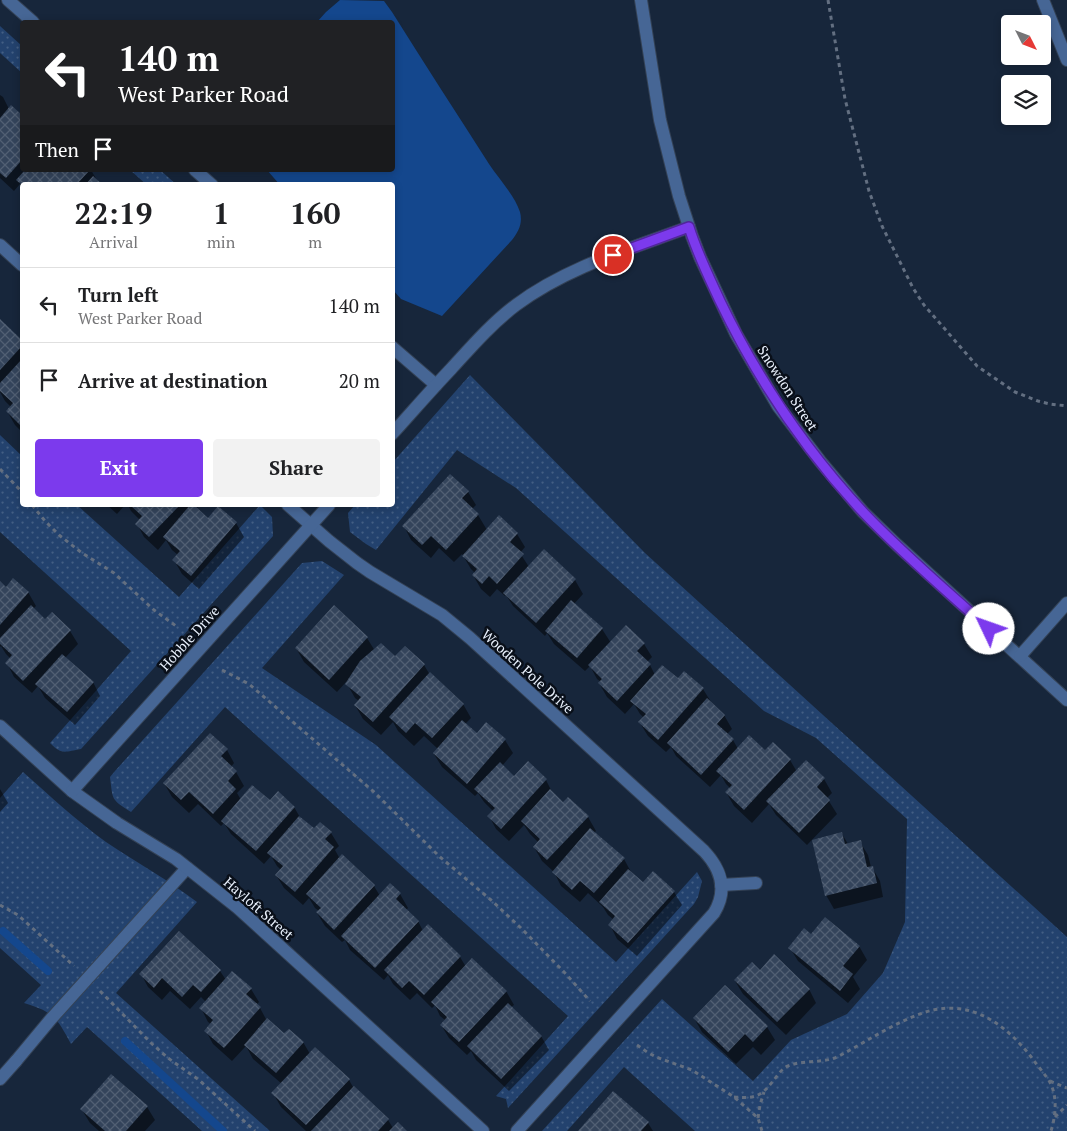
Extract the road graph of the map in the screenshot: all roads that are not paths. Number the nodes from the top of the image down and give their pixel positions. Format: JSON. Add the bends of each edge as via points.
{"nodes":[{"id":1,"x":8,"y":0,"type":"edge"},
{"id":2,"x":641,"y":0,"type":"edge"},
{"id":3,"x":1043,"y":0,"type":"edge"},
{"id":4,"x":31,"y":20,"type":"edge"},
{"id":5,"x":1067,"y":60,"type":"edge"},
{"id":6,"x":198,"y":172,"type":"edge"},
{"id":7,"x":209,"y":182,"type":"edge"},
{"id":8,"x":689,"y":227,"type":"junction"},
{"id":9,"x":0,"y":245,"type":"edge"},
{"id":10,"x":20,"y":263,"type":"edge"},
{"id":11,"x":395,"y":349,"type":"edge"},
{"id":12,"x":436,"y":385,"type":"junction"},
{"id":13,"x":395,"y":431,"type":"edge"},
{"id":14,"x":290,"y":507,"type":"edge"},
{"id":15,"x":327,"y":507,"type":"edge"},
{"id":16,"x":311,"y":526,"type":"junction"},
{"id":17,"x":1067,"y":603,"type":"edge"},
{"id":18,"x":1020,"y":656,"type":"junction"},
{"id":19,"x":1067,"y":700,"type":"edge"},
{"id":20,"x":0,"y":726,"type":"edge"},
{"id":21,"x":72,"y":791,"type":"junction"},
{"id":22,"x":187,"y":868,"type":"junction"},
{"id":23,"x":756,"y":883,"type":"dead end"},
{"id":24,"x":721,"y":885,"type":"junction"},
{"id":25,"x":0,"y":1079,"type":"edge"},
{"id":26,"x":483,"y":1131,"type":"edge"},
{"id":27,"x":517,"y":1131,"type":"edge"}],
"edges":[{"from":1,"to":4,"type":"street"},
{"from":2,"to":8,"type":"street","name":"Snowdon Street","via":[[660,120]]},
{"from":3,"to":5,"type":"street"},
{"from":6,"to":7,"type":"street"},
{"from":8,"to":12,"type":"street","via":[[595,262],[545,286],[492,324]]},
{"from":8,"to":18,"type":"street","name":"Snowdon Street","via":[[736,334],[778,406],[807,445],[875,523]]},
{"from":9,"to":10,"type":"street"},
{"from":11,"to":12,"type":"street"},
{"from":12,"to":13,"type":"street"},
{"from":14,"to":16,"type":"street","name":"Wooden Pole Drive"},
{"from":15,"to":16,"type":"street","name":"Hobble Drive"},
{"from":16,"to":21,"type":"street","name":"Hobble Drive"},
{"from":16,"to":24,"type":"street","name":"Wooden Pole Drive","via":[[357,563],[442,615],[470,638],[704,851],[715,865]]},
{"from":17,"to":18,"type":"street"},
{"from":18,"to":19,"type":"street","name":"Snowdon Street"},
{"from":20,"to":21,"type":"street","name":"Hayloft Street"},
{"from":21,"to":22,"type":"street","name":"Hayloft Street"},
{"from":22,"to":25,"type":"street"},
{"from":22,"to":26,"type":"street","name":"Hayloft Street","via":[[238,908]]},
{"from":23,"to":24,"type":"street"},
{"from":24,"to":27,"type":"street","via":[[718,907],[709,918]]}]}
